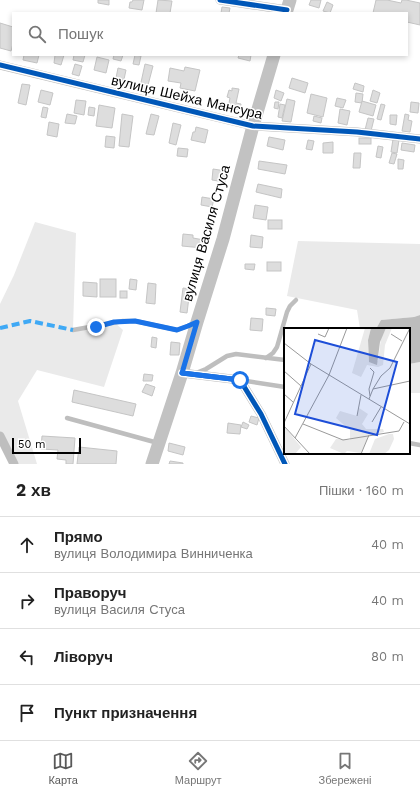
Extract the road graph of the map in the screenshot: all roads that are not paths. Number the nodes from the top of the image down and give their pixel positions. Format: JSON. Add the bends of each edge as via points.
{"nodes":[{"id":1,"x":220,"y":0,"type":"edge"},
{"id":2,"x":288,"y":8,"type":"edge"},
{"id":3,"x":274,"y":56,"type":"edge"},
{"id":4,"x":0,"y":65,"type":"edge"},
{"id":5,"x":253,"y":126,"type":"junction"},
{"id":6,"x":420,"y":138,"type":"edge"},
{"id":7,"x":296,"y":300,"type":"dead end"},
{"id":8,"x":197,"y":322,"type":"junction"},
{"id":9,"x":73,"y":330,"type":"dead end"},
{"id":10,"x":266,"y":358,"type":"junction"},
{"id":11,"x":284,"y":360,"type":"edge"},
{"id":12,"x":187,"y":374,"type":"junction"},
{"id":13,"x":240,"y":380,"type":"junction"},
{"id":14,"x":284,"y":388,"type":"edge"},
{"id":15,"x":67,"y":418,"type":"dead end"},
{"id":16,"x":0,"y":436,"type":"edge"},
{"id":17,"x":159,"y":444,"type":"junction"},
{"id":18,"x":410,"y":444,"type":"edge"},
{"id":19,"x":420,"y":445,"type":"edge"},
{"id":20,"x":14,"y":464,"type":"edge"},
{"id":21,"x":152,"y":464,"type":"edge"},
{"id":22,"x":285,"y":464,"type":"edge"}],
"edges":[{"from":1,"to":2,"type":"street"},
{"from":3,"to":5,"type":"main road","name":"вулиця Василя Стуса"},
{"from":4,"to":5,"type":"street","name":"вулиця Шейха Мансура"},
{"from":5,"to":6,"type":"street","name":"вулиця Шейха Мансура"},
{"from":5,"to":8,"type":"main road","name":"вулиця Василя Стуса","via":[[223,239]]},
{"from":7,"to":10,"type":"lane","via":[[287,312],[273,353]]},
{"from":8,"to":9,"type":"lane","via":[[177,330],[129,321]]},
{"from":8,"to":12,"type":"main road","name":"вулиця Василя Стуса"},
{"from":10,"to":11,"type":"lane"},
{"from":10,"to":12,"type":"lane","via":[[236,354],[227,356],[206,369]]},
{"from":12,"to":13,"type":"street"},
{"from":12,"to":17,"type":"main road","name":"вулиця Василя Стуса"},
{"from":13,"to":14,"type":"lane"},
{"from":13,"to":22,"type":"street","via":[[261,414]]},
{"from":15,"to":17,"type":"lane"},
{"from":16,"to":20,"type":"street"},
{"from":17,"to":21,"type":"main road","name":"вулиця Василя Стуса"},
{"from":18,"to":19,"type":"lane"}]}
